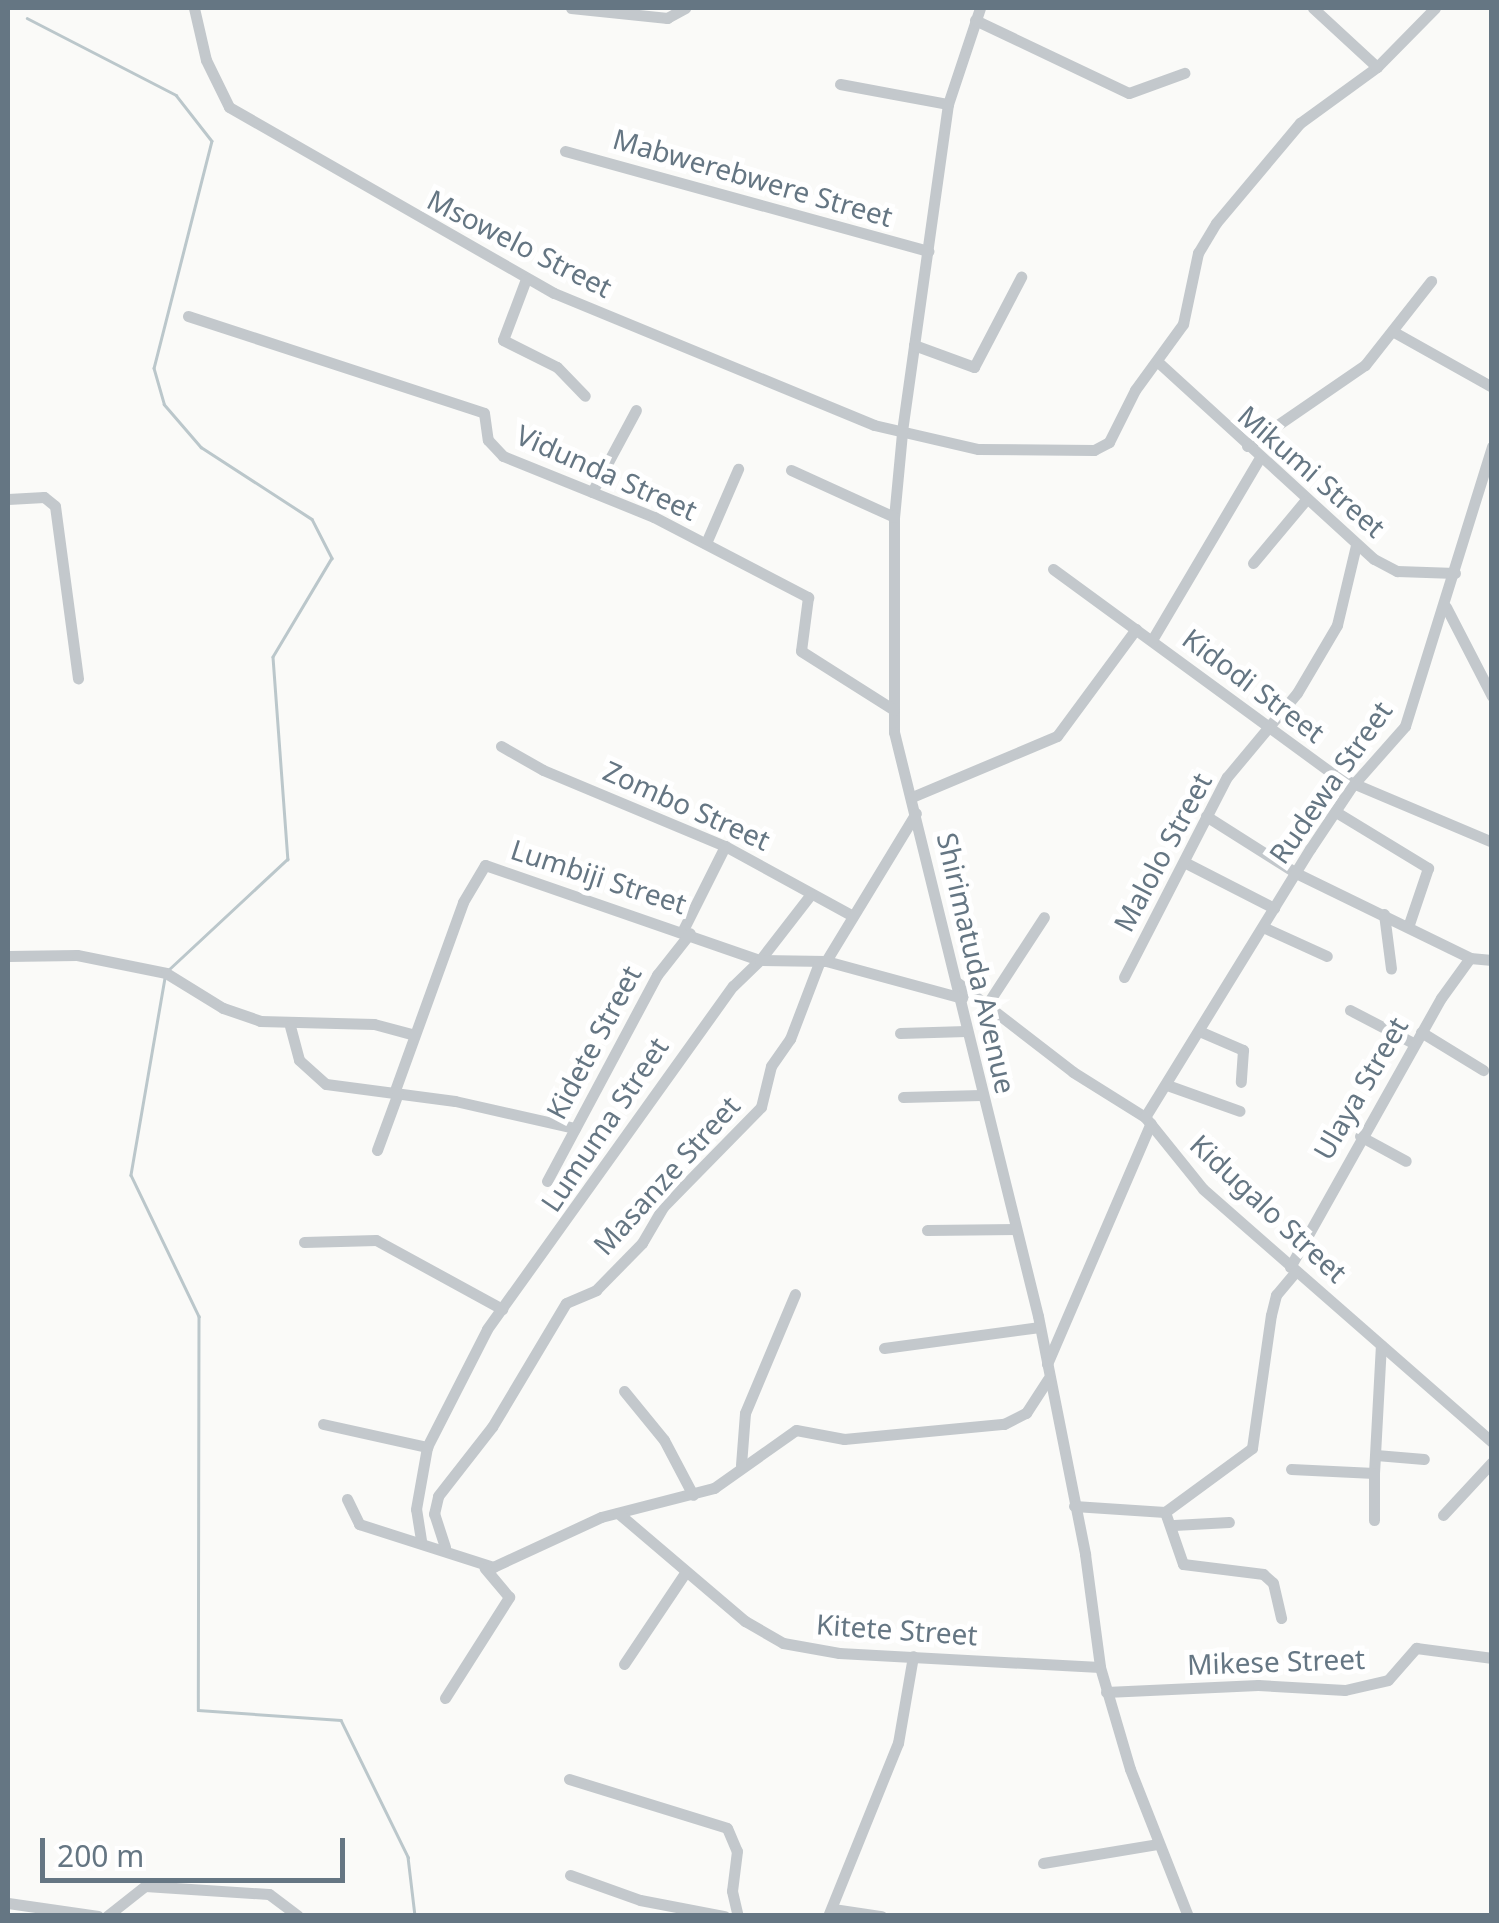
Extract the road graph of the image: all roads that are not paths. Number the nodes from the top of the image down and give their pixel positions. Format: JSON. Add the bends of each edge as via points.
{"nodes":[{"id":1,"x":194,"y":8,"type":"edge"},
{"id":2,"x":571,"y":8,"type":"edge"},
{"id":3,"x":685,"y":8,"type":"edge"},
{"id":4,"x":1313,"y":8,"type":"edge"},
{"id":5,"x":1435,"y":8,"type":"edge"},
{"id":6,"x":978,"y":14,"type":"edge"},
{"id":7,"x":1378,"y":68,"type":"junction"},
{"id":8,"x":1184,"y":74,"type":"dead end"},
{"id":9,"x":840,"y":84,"type":"dead end"},
{"id":10,"x":948,"y":104,"type":"junction"},
{"id":11,"x":565,"y":151,"type":"dead end"},
{"id":12,"x":928,"y":252,"type":"junction"},
{"id":13,"x":1021,"y":277,"type":"dead end"},
{"id":14,"x":526,"y":279,"type":"junction"},
{"id":15,"x":1432,"y":281,"type":"dead end"},
{"id":16,"x":188,"y":316,"type":"dead end"},
{"id":17,"x":1394,"y":332,"type":"junction"},
{"id":18,"x":914,"y":345,"type":"junction"},
{"id":19,"x":1158,"y":362,"type":"junction"},
{"id":20,"x":1492,"y":387,"type":"edge"},
{"id":21,"x":585,"y":396,"type":"dead end"},
{"id":22,"x":636,"y":410,"type":"dead end"},
{"id":23,"x":902,"y":433,"type":"junction"},
{"id":24,"x":1247,"y":446,"type":"junction"},
{"id":25,"x":1492,"y":446,"type":"edge"},
{"id":26,"x":1259,"y":459,"type":"junction"},
{"id":27,"x":738,"y":469,"type":"dead end"},
{"id":28,"x":791,"y":470,"type":"dead end"},
{"id":29,"x":592,"y":492,"type":"junction"},
{"id":30,"x":8,"y":499,"type":"edge"},
{"id":31,"x":1304,"y":502,"type":"junction"},
{"id":32,"x":894,"y":517,"type":"junction"},
{"id":33,"x":706,"y":543,"type":"junction"},
{"id":34,"x":1356,"y":545,"type":"junction"},
{"id":35,"x":1252,"y":563,"type":"dead end"},
{"id":36,"x":1053,"y":569,"type":"dead end"},
{"id":37,"x":1455,"y":573,"type":"junction"},
{"id":38,"x":1446,"y":607,"type":"junction"},
{"id":39,"x":1136,"y":629,"type":"junction"},
{"id":40,"x":1152,"y":640,"type":"junction"},
{"id":41,"x":78,"y":678,"type":"dead end"},
{"id":42,"x":1492,"y":696,"type":"edge"},
{"id":43,"x":894,"y":710,"type":"junction"},
{"id":44,"x":1271,"y":728,"type":"junction"},
{"id":45,"x":500,"y":746,"type":"dead end"},
{"id":46,"x":1352,"y":786,"type":"junction"},
{"id":47,"x":912,"y":797,"type":"junction"},
{"id":48,"x":916,"y":812,"type":"junction"},
{"id":49,"x":1336,"y":812,"type":"junction"},
{"id":50,"x":1206,"y":816,"type":"junction"},
{"id":51,"x":1492,"y":842,"type":"edge"},
{"id":52,"x":725,"y":846,"type":"junction"},
{"id":53,"x":1186,"y":863,"type":"junction"},
{"id":54,"x":1296,"y":874,"type":"junction"},
{"id":55,"x":812,"y":894,"type":"junction"},
{"id":56,"x":1274,"y":908,"type":"junction"},
{"id":57,"x":1384,"y":914,"type":"junction"},
{"id":58,"x":851,"y":915,"type":"junction"},
{"id":59,"x":1044,"y":917,"type":"dead end"},
{"id":60,"x":1410,"y":924,"type":"junction"},
{"id":61,"x":1263,"y":927,"type":"junction"},
{"id":62,"x":686,"y":931,"type":"junction"},
{"id":63,"x":8,"y":956,"type":"edge"},
{"id":64,"x":1327,"y":956,"type":"dead end"},
{"id":65,"x":1470,"y":958,"type":"junction"},
{"id":66,"x":760,"y":960,"type":"junction"},
{"id":67,"x":1492,"y":960,"type":"edge"},
{"id":68,"x":822,"y":962,"type":"junction"},
{"id":69,"x":1391,"y":969,"type":"dead end"},
{"id":70,"x":1124,"y":976,"type":"dead end"},
{"id":71,"x":958,"y":983,"type":"junction"},
{"id":72,"x":962,"y":998,"type":"junction"},
{"id":73,"x":986,"y":1006,"type":"junction"},
{"id":74,"x":1350,"y":1010,"type":"dead end"},
{"id":75,"x":290,"y":1026,"type":"junction"},
{"id":76,"x":966,"y":1031,"type":"junction"},
{"id":77,"x":1199,"y":1031,"type":"junction"},
{"id":78,"x":900,"y":1033,"type":"dead end"},
{"id":79,"x":412,"y":1034,"type":"junction"},
{"id":80,"x":1417,"y":1038,"type":"junction"},
{"id":81,"x":1484,"y":1070,"type":"dead end"},
{"id":82,"x":1241,"y":1082,"type":"dead end"},
{"id":83,"x":1167,"y":1086,"type":"junction"},
{"id":84,"x":396,"y":1093,"type":"junction"},
{"id":85,"x":981,"y":1095,"type":"junction"},
{"id":86,"x":903,"y":1097,"type":"dead end"},
{"id":87,"x":1240,"y":1110,"type":"dead end"},
{"id":88,"x":1148,"y":1120,"type":"junction"},
{"id":89,"x":575,"y":1128,"type":"junction"},
{"id":90,"x":1360,"y":1136,"type":"junction"},
{"id":91,"x":378,"y":1150,"type":"dead end"},
{"id":92,"x":1406,"y":1161,"type":"dead end"},
{"id":93,"x":547,"y":1181,"type":"dead end"},
{"id":94,"x":1016,"y":1229,"type":"junction"},
{"id":95,"x":927,"y":1230,"type":"dead end"},
{"id":96,"x":304,"y":1242,"type":"dead end"},
{"id":97,"x":1293,"y":1269,"type":"junction"},
{"id":98,"x":794,"y":1294,"type":"dead end"},
{"id":99,"x":502,"y":1308,"type":"junction"},
{"id":100,"x":1040,"y":1327,"type":"junction"},
{"id":101,"x":1381,"y":1345,"type":"junction"},
{"id":102,"x":884,"y":1348,"type":"dead end"},
{"id":103,"x":1047,"y":1364,"type":"junction"},
{"id":104,"x":1048,"y":1379,"type":"junction"},
{"id":105,"x":624,"y":1392,"type":"dead end"},
{"id":106,"x":323,"y":1424,"type":"dead end"},
{"id":107,"x":1492,"y":1442,"type":"edge"},
{"id":108,"x":427,"y":1447,"type":"junction"},
{"id":109,"x":1376,"y":1455,"type":"junction"},
{"id":110,"x":1424,"y":1459,"type":"dead end"},
{"id":111,"x":1492,"y":1462,"type":"edge"},
{"id":112,"x":741,"y":1465,"type":"junction"},
{"id":113,"x":1291,"y":1468,"type":"dead end"},
{"id":114,"x":1374,"y":1473,"type":"junction"},
{"id":115,"x":693,"y":1495,"type":"junction"},
{"id":116,"x":347,"y":1499,"type":"dead end"},
{"id":117,"x":1074,"y":1506,"type":"junction"},
{"id":118,"x":1165,"y":1512,"type":"junction"},
{"id":119,"x":618,"y":1513,"type":"junction"},
{"id":120,"x":1444,"y":1516,"type":"dead end"},
{"id":121,"x":1374,"y":1520,"type":"dead end"},
{"id":122,"x":1229,"y":1522,"type":"dead end"},
{"id":123,"x":1174,"y":1525,"type":"junction"},
{"id":124,"x":421,"y":1540,"type":"junction"},
{"id":125,"x":445,"y":1547,"type":"junction"},
{"id":126,"x":484,"y":1567,"type":"junction"},
{"id":127,"x":685,"y":1574,"type":"junction"},
{"id":128,"x":1281,"y":1618,"type":"dead end"},
{"id":129,"x":913,"y":1656,"type":"junction"},
{"id":130,"x":1492,"y":1658,"type":"edge"},
{"id":131,"x":624,"y":1664,"type":"dead end"},
{"id":132,"x":1100,"y":1667,"type":"junction"},
{"id":133,"x":1106,"y":1692,"type":"junction"},
{"id":134,"x":445,"y":1698,"type":"dead end"},
{"id":135,"x":568,"y":1779,"type":"dead end"},
{"id":136,"x":1158,"y":1844,"type":"junction"},
{"id":137,"x":1043,"y":1863,"type":"dead end"},
{"id":138,"x":570,"y":1875,"type":"dead end"},
{"id":139,"x":8,"y":1903,"type":"edge"},
{"id":140,"x":831,"y":1912,"type":"edge"},
{"id":141,"x":98,"y":1916,"type":"edge"},
{"id":142,"x":107,"y":1916,"type":"edge"},
{"id":143,"x":298,"y":1916,"type":"edge"},
{"id":144,"x":724,"y":1916,"type":"edge"},
{"id":145,"x":738,"y":1916,"type":"edge"},
{"id":146,"x":881,"y":1916,"type":"edge"},
{"id":147,"x":1188,"y":1916,"type":"edge"}],
"edges":[{"from":1,"to":14,"type":"street","name":"Msowelo Street","via":[[206,60],[230,107]]},
{"from":2,"to":3,"type":"street","via":[[667,18]]},
{"from":4,"to":7,"type":"street"},
{"from":5,"to":7,"type":"street"},
{"from":6,"to":8,"type":"street","via":[[1128,94]]},
{"from":6,"to":10,"type":"street","name":"Shirimatuda Avenue"},
{"from":7,"to":19,"type":"street","via":[[1300,123],[1216,223],[1198,253],[1189,310]]},
{"from":9,"to":10,"type":"street"},
{"from":10,"to":12,"type":"street","name":"Shirimatuda Avenue"},
{"from":11,"to":12,"type":"street","name":"Mabwerebwere Street"},
{"from":12,"to":18,"type":"street","name":"Shirimatuda Avenue"},
{"from":13,"to":18,"type":"street","via":[[974,367]]},
{"from":14,"to":21,"type":"street","via":[[503,340],[557,367]]},
{"from":14,"to":23,"type":"street","name":"Msowelo Street"},
{"from":15,"to":17,"type":"street"},
{"from":16,"to":29,"type":"street","name":"Vidunda Street","via":[[484,413],[494,450]]},
{"from":17,"to":20,"type":"street"},
{"from":17,"to":24,"type":"street","via":[[1346,381]]},
{"from":18,"to":23,"type":"street","name":"Shirimatuda Avenue"},
{"from":19,"to":23,"type":"street","name":"Msowelo Street","via":[[1103,448],[978,449]]},
{"from":19,"to":24,"type":"street","name":"Mikumi Street"},
{"from":22,"to":29,"type":"street"},
{"from":23,"to":32,"type":"street","name":"Shirimatuda Avenue"},
{"from":24,"to":26,"type":"street","name":"Mikumi Street"},
{"from":25,"to":37,"type":"street","name":"Rudewa Street"},
{"from":26,"to":31,"type":"street","name":"Mikumi Street"},
{"from":26,"to":40,"type":"street"},
{"from":27,"to":33,"type":"street"},
{"from":28,"to":32,"type":"street"},
{"from":29,"to":33,"type":"street","name":"Vidunda Street"},
{"from":30,"to":41,"type":"street","via":[[44,497],[55,506]]},
{"from":31,"to":34,"type":"street","name":"Mikumi Street"},
{"from":31,"to":35,"type":"street"},
{"from":32,"to":43,"type":"street","name":"Shirimatuda Avenue"},
{"from":33,"to":43,"type":"street","name":"Vidunda Street","via":[[808,597],[801,651]]},
{"from":34,"to":37,"type":"street","name":"Mikumi Street","via":[[1397,570]]},
{"from":34,"to":44,"type":"street","name":"Malolo Street","via":[[1337,625]]},
{"from":36,"to":39,"type":"street","name":"Kidodi Street"},
{"from":37,"to":38,"type":"street","name":"Rudewa Street"},
{"from":38,"to":42,"type":"street"},
{"from":38,"to":46,"type":"street","name":"Rudewa Street","via":[[1405,726]]},
{"from":39,"to":40,"type":"street","name":"Kidodi Street"},
{"from":39,"to":47,"type":"street","via":[[1057,736]]},
{"from":40,"to":44,"type":"street","name":"Kidodi Street"},
{"from":43,"to":47,"type":"street","name":"Shirimatuda Avenue"},
{"from":44,"to":46,"type":"street","name":"Kidodi Street"},
{"from":44,"to":50,"type":"street","name":"Malolo Street"},
{"from":45,"to":52,"type":"street","name":"Zombo Street"},
{"from":46,"to":49,"type":"street","name":"Rudewa Street"},
{"from":46,"to":51,"type":"street","name":"Kidodi Street"},
{"from":47,"to":48,"type":"street","name":"Shirimatuda Avenue"},
{"from":48,"to":58,"type":"street"},
{"from":48,"to":71,"type":"street","name":"Shirimatuda Avenue"},
{"from":49,"to":54,"type":"street","name":"Rudewa Street"},
{"from":49,"to":60,"type":"street","via":[[1428,868]]},
{"from":50,"to":53,"type":"street","name":"Malolo Street"},
{"from":50,"to":54,"type":"street"},
{"from":52,"to":55,"type":"street","name":"Zombo Street"},
{"from":52,"to":62,"type":"street","name":"Kidete Street"},
{"from":53,"to":56,"type":"street"},
{"from":53,"to":70,"type":"street","name":"Malolo Street"},
{"from":54,"to":56,"type":"street","name":"Rudewa Street"},
{"from":54,"to":57,"type":"street"},
{"from":55,"to":58,"type":"street","name":"Zombo Street"},
{"from":55,"to":66,"type":"street","name":"Lumuma Street"},
{"from":56,"to":61,"type":"street","name":"Rudewa Street"},
{"from":57,"to":60,"type":"street"},
{"from":57,"to":69,"type":"street"},
{"from":58,"to":68,"type":"street"},
{"from":59,"to":73,"type":"street"},
{"from":60,"to":65,"type":"street"},
{"from":61,"to":64,"type":"street"},
{"from":61,"to":77,"type":"street","name":"Rudewa Street"},
{"from":62,"to":66,"type":"street","name":"Lumbiji Street"},
{"from":62,"to":79,"type":"street","name":"Lumbiji Street","via":[[484,865],[473,878]]},
{"from":62,"to":89,"type":"street","name":"Kidete Street"},
{"from":63,"to":75,"type":"street","via":[[78,955],[166,973],[237,1016]]},
{"from":65,"to":67,"type":"street"},
{"from":65,"to":80,"type":"street","name":"Ulaya Street"},
{"from":66,"to":68,"type":"street"},
{"from":66,"to":99,"type":"street","name":"Lumuma Street","via":[[706,1019]]},
{"from":68,"to":72,"type":"street"},
{"from":68,"to":125,"type":"street","name":"Masanze Street","via":[[772,1066],[761,1106],[596,1290],[566,1303],[492,1427],[438,1496],[434,1514]]},
{"from":71,"to":72,"type":"street","name":"Shirimatuda Avenue"},
{"from":71,"to":73,"type":"street","name":"Kidugalo Street"},
{"from":72,"to":76,"type":"street","name":"Shirimatuda Avenue"},
{"from":73,"to":88,"type":"street","name":"Kidugalo Street"},
{"from":74,"to":80,"type":"street"},
{"from":75,"to":79,"type":"street","via":[[374,1024]]},
{"from":75,"to":84,"type":"street","via":[[292,1045],[317,1080]]},
{"from":76,"to":78,"type":"street"},
{"from":76,"to":85,"type":"street","name":"Shirimatuda Avenue"},
{"from":77,"to":82,"type":"street","via":[[1242,1050]]},
{"from":77,"to":83,"type":"street","name":"Rudewa Street"},
{"from":79,"to":84,"type":"street","name":"Lumbiji Street"},
{"from":80,"to":81,"type":"street"},
{"from":80,"to":90,"type":"street","name":"Ulaya Street"},
{"from":83,"to":87,"type":"street"},
{"from":83,"to":88,"type":"street","name":"Rudewa Street"},
{"from":84,"to":89,"type":"street"},
{"from":84,"to":91,"type":"street","name":"Lumbiji Street"},
{"from":85,"to":86,"type":"street"},
{"from":85,"to":94,"type":"street","name":"Shirimatuda Avenue"},
{"from":88,"to":97,"type":"street","name":"Kidugalo Street","via":[[1204,1189]]},
{"from":88,"to":103,"type":"street","name":"Rudewa Street"},
{"from":89,"to":93,"type":"street","name":"Kidete Street"},
{"from":90,"to":92,"type":"street"},
{"from":90,"to":97,"type":"street","name":"Ulaya Street"},
{"from":94,"to":95,"type":"street"},
{"from":94,"to":100,"type":"street","name":"Shirimatuda Avenue"},
{"from":96,"to":99,"type":"street","via":[[376,1240]]},
{"from":97,"to":101,"type":"street","name":"Kidugalo Street"},
{"from":97,"to":118,"type":"street","name":"Ulaya Street","via":[[1271,1315],[1252,1448]]},
{"from":98,"to":112,"type":"street","via":[[745,1412]]},
{"from":99,"to":108,"type":"street","name":"Lumuma Street","via":[[459,1373]]},
{"from":100,"to":102,"type":"street"},
{"from":100,"to":103,"type":"street","name":"Shirimatuda Avenue"},
{"from":101,"to":107,"type":"street","name":"Kidugalo Street"},
{"from":101,"to":109,"type":"street"},
{"from":103,"to":104,"type":"street","name":"Shirimatuda Avenue"},
{"from":104,"to":112,"type":"street","via":[[1026,1413],[1004,1424],[844,1440],[796,1430]]},
{"from":104,"to":117,"type":"street","name":"Shirimatuda Avenue"},
{"from":105,"to":115,"type":"street","via":[[664,1440]]},
{"from":106,"to":108,"type":"street"},
{"from":108,"to":124,"type":"street","name":"Lumuma Street","via":[[416,1509]]},
{"from":109,"to":110,"type":"street"},
{"from":109,"to":114,"type":"street"},
{"from":111,"to":120,"type":"street"},
{"from":112,"to":115,"type":"street","via":[[714,1488]]},
{"from":113,"to":114,"type":"street"},
{"from":114,"to":121,"type":"street"},
{"from":115,"to":119,"type":"street"},
{"from":116,"to":124,"type":"street","via":[[359,1524]]},
{"from":117,"to":118,"type":"street"},
{"from":117,"to":132,"type":"street","name":"Shirimatuda Avenue"},
{"from":118,"to":123,"type":"street"},
{"from":119,"to":126,"type":"street","via":[[505,1564]]},
{"from":119,"to":127,"type":"street","name":"Kitete Street"},
{"from":122,"to":123,"type":"street"},
{"from":123,"to":128,"type":"street","via":[[1183,1564],[1263,1574]]},
{"from":124,"to":125,"type":"street"},
{"from":125,"to":126,"type":"street"},
{"from":126,"to":134,"type":"street","via":[[509,1597]]},
{"from":127,"to":129,"type":"street","name":"Kitete Street","via":[[783,1643]]},
{"from":127,"to":131,"type":"street"},
{"from":129,"to":132,"type":"street","name":"Kitete Street"},
{"from":129,"to":140,"type":"street","via":[[894,1754]]},
{"from":130,"to":133,"type":"street","name":"Mikese Street","via":[[1416,1648],[1388,1680],[1345,1690],[1258,1685]]},
{"from":132,"to":133,"type":"street","name":"Shirimatuda Avenue"},
{"from":133,"to":136,"type":"street","name":"Shirimatuda Avenue"},
{"from":135,"to":145,"type":"street","via":[[727,1828],[737,1851],[732,1891]]},
{"from":136,"to":137,"type":"street"},
{"from":136,"to":147,"type":"street","name":"Shirimatuda Avenue"},
{"from":138,"to":144,"type":"street","via":[[640,1900]]},
{"from":139,"to":141,"type":"street"},
{"from":140,"to":146,"type":"street"},
{"from":142,"to":143,"type":"street","via":[[145,1886],[269,1894]]}]}
